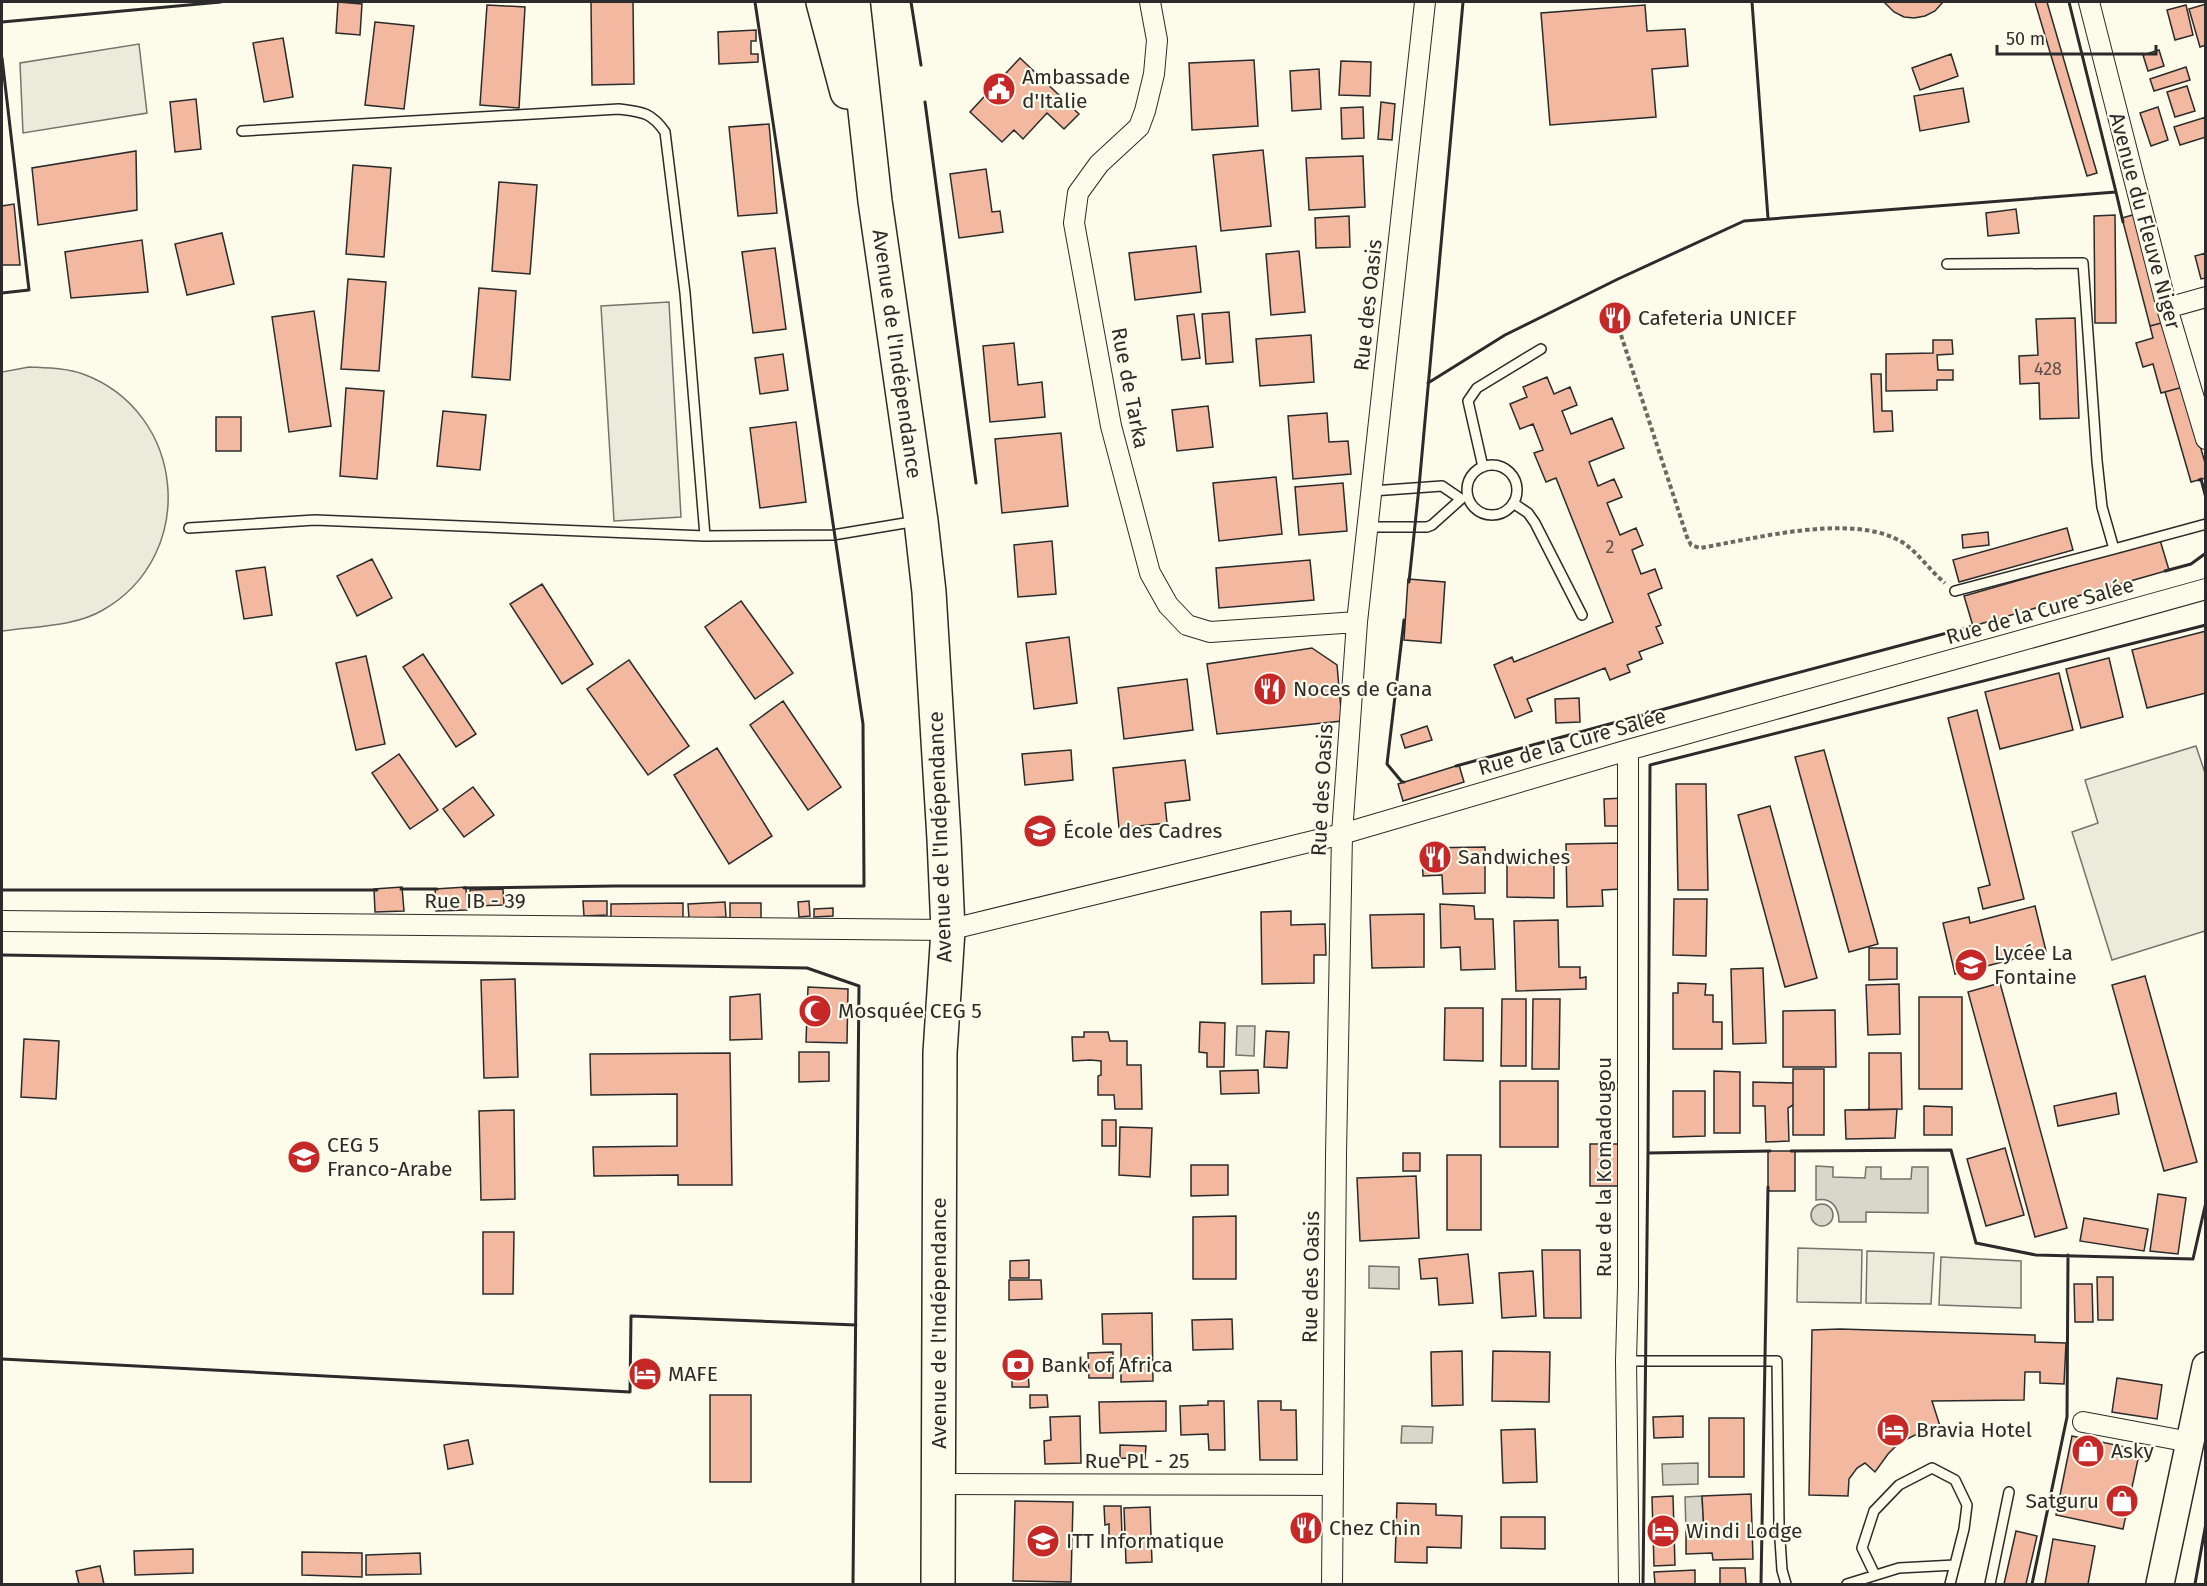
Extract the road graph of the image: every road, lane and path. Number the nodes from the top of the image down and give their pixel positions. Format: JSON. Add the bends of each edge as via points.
{"nodes":[{"id":1,"x":823,"y":2,"type":"edge"},
{"id":2,"x":853,"y":2,"type":"edge"},
{"id":3,"x":1150,"y":2,"type":"edge"},
{"id":4,"x":1425,"y":2,"type":"edge"},
{"id":5,"x":2089,"y":2,"type":"edge"},
{"id":6,"x":242,"y":131,"type":"dead end"},
{"id":7,"x":875,"y":201,"type":"junction"},
{"id":8,"x":1947,"y":264,"type":"dead end"},
{"id":9,"x":2205,"y":297,"type":"edge"},
{"id":10,"x":2167,"y":308,"type":"junction"},
{"id":11,"x":1622,"y":334,"type":"dead end"},
{"id":12,"x":1541,"y":349,"type":"dead end"},
{"id":13,"x":2205,"y":440,"type":"edge"},
{"id":14,"x":1483,"y":467,"type":"junction"},
{"id":15,"x":1372,"y":490,"type":"junction"},
{"id":16,"x":1465,"y":498,"type":"junction"},
{"id":17,"x":1513,"y":503,"type":"junction"},
{"id":18,"x":921,"y":521,"type":"junction"},
{"id":19,"x":2205,"y":524,"type":"edge"},
{"id":20,"x":1367,"y":527,"type":"junction"},
{"id":21,"x":189,"y":528,"type":"dead end"},
{"id":22,"x":705,"y":536,"type":"junction"},
{"id":23,"x":2114,"y":549,"type":"junction"},
{"id":24,"x":2205,"y":589,"type":"edge"},
{"id":25,"x":1955,"y":591,"type":"joint"},
{"id":26,"x":1582,"y":615,"type":"dead end"},
{"id":27,"x":1357,"y":622,"type":"junction"},
{"id":28,"x":1628,"y":750,"type":"junction"},
{"id":29,"x":1342,"y":834,"type":"junction"},
{"id":30,"x":2,"y":921,"type":"edge"},
{"id":31,"x":948,"y":930,"type":"junction"},
{"id":32,"x":1626,"y":1361,"type":"junction"},
{"id":33,"x":2205,"y":1366,"type":"edge"},
{"id":34,"x":2083,"y":1422,"type":"dead end"},
{"id":35,"x":2195,"y":1447,"type":"edge"},
{"id":36,"x":940,"y":1484,"type":"junction"},
{"id":37,"x":1333,"y":1485,"type":"junction"},
{"id":38,"x":2009,"y":1492,"type":"dead end"},
{"id":39,"x":1954,"y":1565,"type":"junction"},
{"id":40,"x":1875,"y":1575,"type":"junction"},
{"id":41,"x":938,"y":1584,"type":"edge"},
{"id":42,"x":1332,"y":1584,"type":"edge"},
{"id":43,"x":1629,"y":1584,"type":"edge"},
{"id":44,"x":1786,"y":1584,"type":"edge"},
{"id":45,"x":1847,"y":1584,"type":"edge"},
{"id":46,"x":1950,"y":1584,"type":"edge"},
{"id":47,"x":1990,"y":1584,"type":"edge"},
{"id":48,"x":2160,"y":1584,"type":"edge"}],
"edges":[{"from":1,"to":7,"type":"highway","name":"Avenue de l'Indépendance"},
{"from":2,"to":7,"type":"highway","name":"Avenue de l'Indépendance"},
{"from":3,"to":27,"type":"street","name":"Rue de Tarka","via":[[1157,40],[1145,111],[1139,127],[1099,164],[1078,193],[1074,223],[1111,426],[1150,573],[1168,606],[1187,625],[1210,632]]},
{"from":4,"to":15,"type":"street","name":"Rue des Oasis"},
{"from":5,"to":10,"type":"street","name":"Avenue du Fleuve Niger"},
{"from":6,"to":22,"type":"lane","via":[[619,108],[656,119],[665,132],[685,292]]},
{"from":7,"to":18,"type":"highway","name":"Avenue de l'Indépendance"},
{"from":8,"to":23,"type":"lane","via":[[2083,263],[2097,461],[2102,507]]},
{"from":9,"to":10,"type":"street"},
{"from":10,"to":13,"type":"street","name":"Avenue du Fleuve Niger"},
{"from":11,"to":25,"type":"path","via":[[1691,545],[1700,548],[1813,529],[1881,534],[1902,543]]},
{"from":12,"to":14,"type":"lane","via":[[1477,388],[1468,401]]},
{"from":14,"to":16,"type":"lane","via":[[1473,474]]},
{"from":14,"to":17,"type":"lane","via":[[1495,465],[1510,472],[1517,487]]},
{"from":15,"to":16,"type":"lane","via":[[1442,486]]},
{"from":15,"to":20,"type":"street","name":"Rue des Oasis"},
{"from":16,"to":17,"type":"lane","via":[[1485,514],[1501,513]]},
{"from":16,"to":20,"type":"lane","via":[[1427,527]]},
{"from":17,"to":26,"type":"lane","via":[[1535,523]]},
{"from":18,"to":22,"type":"lane","via":[[833,535]]},
{"from":18,"to":31,"type":"highway","name":"Avenue de l'Indépendance","via":[[929,592]]},
{"from":19,"to":23,"type":"lane"},
{"from":20,"to":27,"type":"street","name":"Rue des Oasis"},
{"from":21,"to":22,"type":"lane","via":[[315,520]]},
{"from":23,"to":25,"type":"lane"},
{"from":24,"to":28,"type":"street","name":"Rue de la Cure Salée"},
{"from":27,"to":29,"type":"street","name":"Rue des Oasis"},
{"from":28,"to":29,"type":"street","name":"Rue de la Cure Salée"},
{"from":28,"to":32,"type":"street","name":"Rue de la Komadougou"},
{"from":29,"to":31,"type":"street","name":"Rue de la Cure Salée"},
{"from":29,"to":37,"type":"street","name":"Rue des Oasis"},
{"from":30,"to":31,"type":"street","name":"Rue IB - 39"},
{"from":31,"to":36,"type":"highway","name":"Avenue de l'Indépendance","via":[[940,1053]]},
{"from":32,"to":43,"type":"street","name":"Rue de la Komadougou"},
{"from":32,"to":44,"type":"lane","via":[[1778,1361],[1779,1524]]},
{"from":33,"to":35,"type":"street"},
{"from":34,"to":35,"type":"street"},
{"from":35,"to":48,"type":"street"},
{"from":36,"to":37,"type":"street","name":"Rue PL - 25"},
{"from":36,"to":41,"type":"highway","name":"Avenue de l'Indépendance"},
{"from":37,"to":42,"type":"street","name":"Rue des Oasis"},
{"from":38,"to":47,"type":"lane"},
{"from":39,"to":40,"type":"lane","via":[[1899,1568]]},
{"from":39,"to":40,"type":"lane","via":[[1967,1505],[1955,1480],[1932,1468],[1899,1485],[1874,1511],[1862,1548]]},
{"from":39,"to":46,"type":"lane"},
{"from":40,"to":45,"type":"lane"}]}
